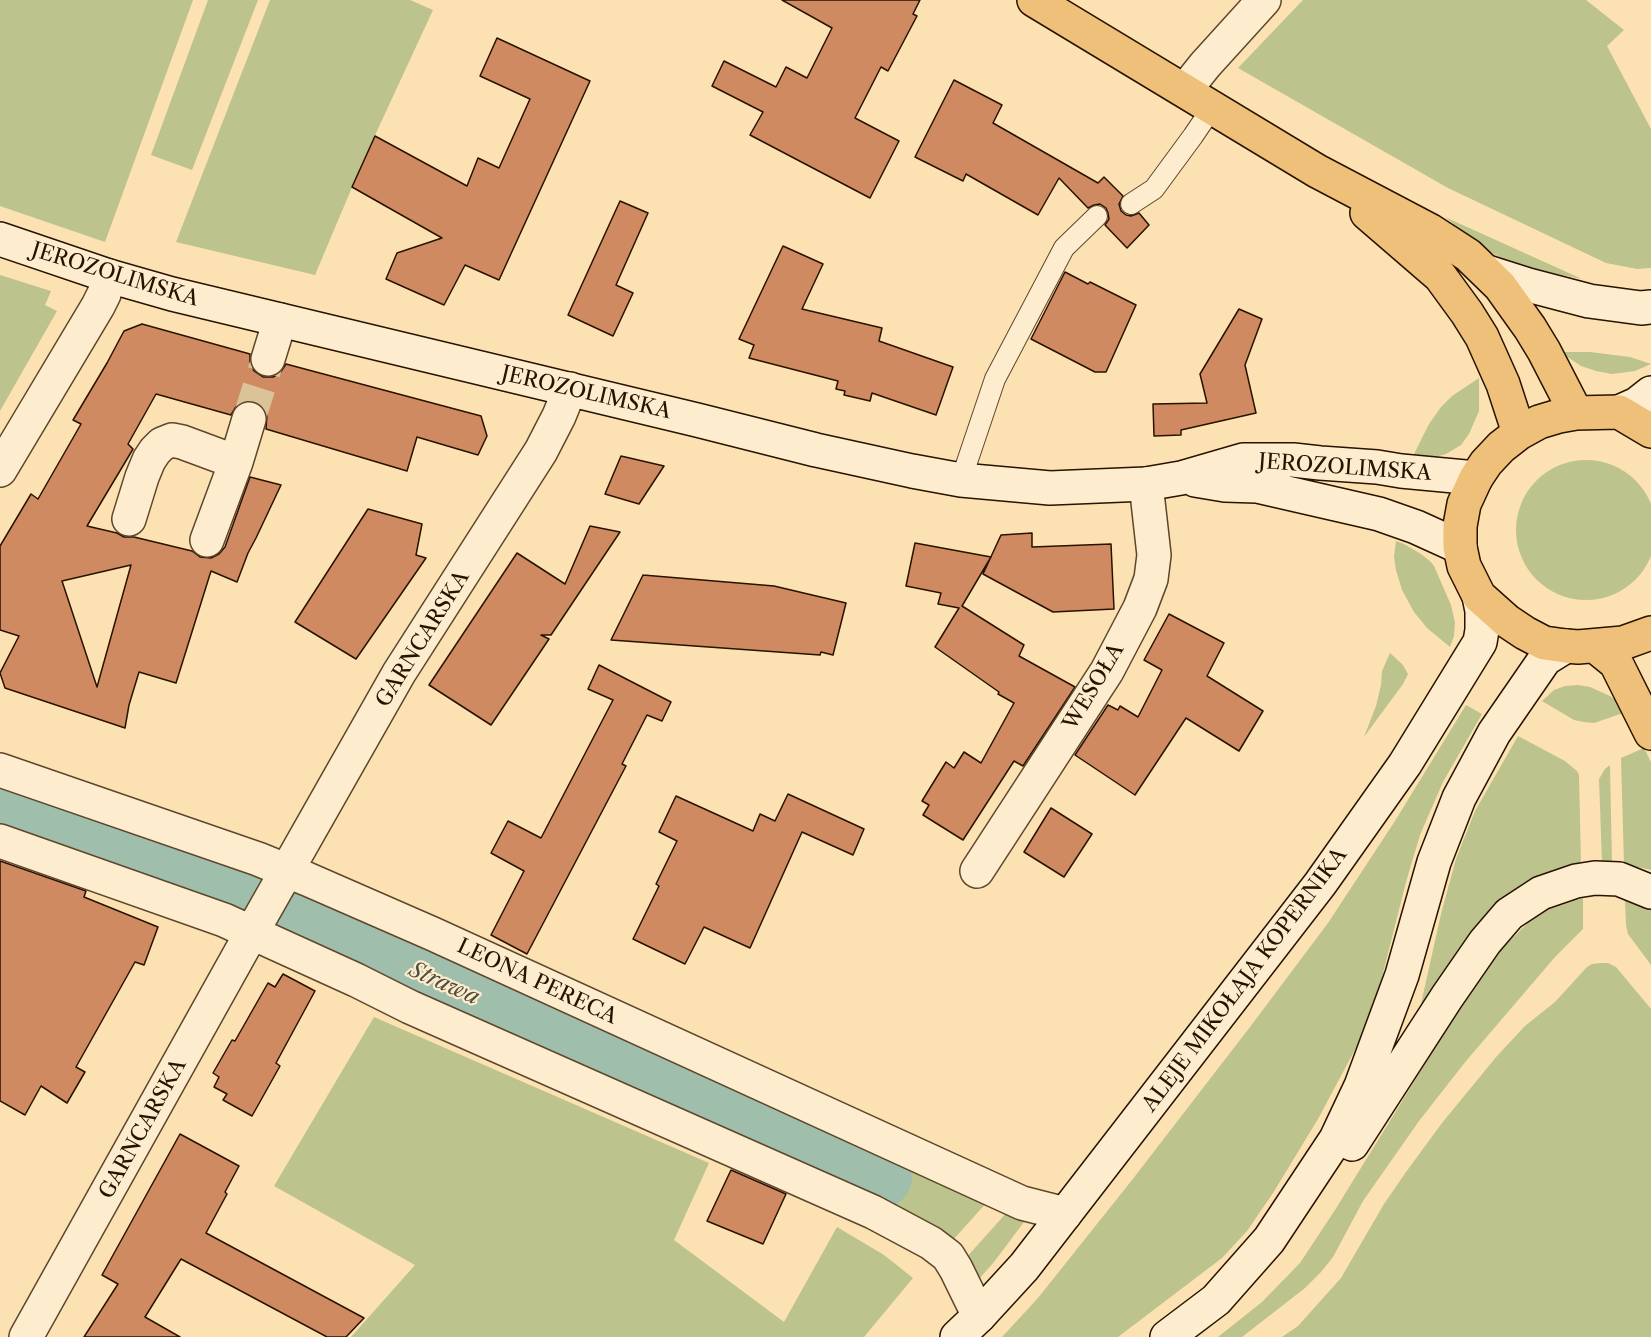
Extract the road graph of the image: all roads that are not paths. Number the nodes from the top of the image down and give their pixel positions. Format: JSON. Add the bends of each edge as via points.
{"nodes":[{"id":1,"x":1034,"y":0,"type":"edge"},
{"id":2,"x":1264,"y":0,"type":"edge"},
{"id":3,"x":1185,"y":90,"type":"junction"},
{"id":4,"x":1212,"y":108,"type":"junction"},
{"id":5,"x":1317,"y":171,"type":"junction"},
{"id":6,"x":1131,"y":204,"type":"dead end"},
{"id":7,"x":1097,"y":216,"type":"dead end"},
{"id":8,"x":0,"y":239,"type":"edge"},
{"id":9,"x":1487,"y":272,"type":"junction"},
{"id":10,"x":109,"y":276,"type":"junction"},
{"id":11,"x":1651,"y":307,"type":"edge"},
{"id":12,"x":280,"y":320,"type":"junction"},
{"id":13,"x":268,"y":359,"type":"tunnel mouth"},
{"id":14,"x":570,"y":390,"type":"junction"},
{"id":15,"x":1651,"y":393,"type":"edge"},
{"id":16,"x":1619,"y":412,"type":"junction"},
{"id":17,"x":1576,"y":413,"type":"junction"},
{"id":18,"x":249,"y":419,"type":"tunnel mouth"},
{"id":19,"x":1651,"y":430,"type":"edge"},
{"id":20,"x":1519,"y":433,"type":"junction"},
{"id":21,"x":236,"y":462,"type":"junction"},
{"id":22,"x":0,"y":470,"type":"edge"},
{"id":23,"x":1181,"y":478,"type":"junction"},
{"id":24,"x":1476,"y":478,"type":"junction"},
{"id":25,"x":961,"y":480,"type":"junction"},
{"id":26,"x":1146,"y":484,"type":"junction"},
{"id":27,"x":129,"y":519,"type":"dead end"},
{"id":28,"x":207,"y":540,"type":"dead end"},
{"id":29,"x":1460,"y":547,"type":"junction"},
{"id":30,"x":1479,"y":596,"type":"junction"},
{"id":31,"x":1651,"y":633,"type":"edge"},
{"id":32,"x":1580,"y":646,"type":"junction"},
{"id":33,"x":1651,"y":733,"type":"edge"},
{"id":34,"x":0,"y":771,"type":"edge"},
{"id":35,"x":0,"y":841,"type":"edge"},
{"id":36,"x":977,"y":871,"type":"dead end"},
{"id":37,"x":282,"y":880,"type":"junction"},
{"id":38,"x":1651,"y":892,"type":"edge"},
{"id":39,"x":255,"y":926,"type":"junction"},
{"id":40,"x":1065,"y":1214,"type":"junction"},
{"id":41,"x":1216,"y":1300,"type":"junction"},
{"id":42,"x":968,"y":1326,"type":"edge"},
{"id":43,"x":26,"y":1337,"type":"edge"},
{"id":44,"x":1167,"y":1337,"type":"edge"}],
"edges":[{"from":1,"to":3,"type":"main road"},
{"from":2,"to":3,"type":"street"},
{"from":3,"to":4,"type":"main road"},
{"from":4,"to":5,"type":"main road"},
{"from":4,"to":6,"type":"lane","via":[[1154,189]]},
{"from":5,"to":9,"type":"main road","via":[[1455,245]]},
{"from":5,"to":20,"type":"main road","via":[[1440,276],[1482,338]]},
{"from":7,"to":25,"type":"lane","via":[[1064,248],[995,379]]},
{"from":8,"to":10,"type":"street","name":"JEROZOLIMSKA"},
{"from":9,"to":11,"type":"street","via":[[1589,301]]},
{"from":9,"to":17,"type":"main road","via":[[1530,328]]},
{"from":10,"to":12,"type":"street","name":"JEROZOLIMSKA"},
{"from":10,"to":22,"type":"street","via":[[98,306]]},
{"from":12,"to":13,"type":"street"},
{"from":12,"to":14,"type":"street","name":"JEROZOLIMSKA"},
{"from":14,"to":25,"type":"street","name":"JEROZOLIMSKA","via":[[816,450]]},
{"from":14,"to":37,"type":"street","name":"GARNCARSKA","via":[[541,451],[399,673]]},
{"from":15,"to":16,"type":"street"},
{"from":16,"to":17,"type":"main road"},
{"from":16,"to":19,"type":"main road"},
{"from":17,"to":20,"type":"main road","via":[[1539,422]]},
{"from":18,"to":21,"type":"street"},
{"from":20,"to":24,"type":"main road","via":[[1500,447]]},
{"from":21,"to":27,"type":"street","via":[[182,442],[162,444],[149,460]]},
{"from":21,"to":28,"type":"street"},
{"from":23,"to":24,"type":"street","name":"JEROZOLIMSKA","via":[[1243,460],[1293,460]]},
{"from":23,"to":26,"type":"street","name":"JEROZOLIMSKA"},
{"from":23,"to":29,"type":"street","name":"JEROZOLIMSKA","via":[[1257,486],[1338,504],[1391,518]]},
{"from":24,"to":29,"type":"main road","via":[[1464,504]]},
{"from":25,"to":26,"type":"street","name":"JEROZOLIMSKA","via":[[1050,488]]},
{"from":26,"to":36,"type":"street","name":"WESOŁA","via":[[1154,555],[1151,579],[1140,608],[1107,671]]},
{"from":29,"to":30,"type":"main road","via":[[1464,566]]},
{"from":30,"to":32,"type":"main road","via":[[1501,617],[1544,643]]},
{"from":30,"to":40,"type":"street","name":"ALEJE MIKOŁAJA KOPERNIKA","via":[[1480,642],[1405,764],[1320,884]]},
{"from":31,"to":32,"type":"main road","via":[[1623,643]]},
{"from":32,"to":33,"type":"main road","via":[[1616,663]]},
{"from":32,"to":41,"type":"street","via":[[1545,659],[1476,765],[1434,862],[1402,975],[1361,1086],[1336,1139],[1269,1240]]},
{"from":34,"to":37,"type":"street","name":"LEONA PERECA","via":[[258,859]]},
{"from":35,"to":39,"type":"street","via":[[224,920]]},
{"from":37,"to":39,"type":"street","name":"GARNCARSKA"},
{"from":37,"to":40,"type":"street","name":"LEONA PERECA","via":[[433,934],[1022,1203]]},
{"from":38,"to":41,"type":"street","via":[[1619,879],[1595,878],[1541,893],[1509,914],[1447,997],[1298,1224],[1269,1259]]},
{"from":39,"to":42,"type":"street","via":[[410,1007],[858,1204],[931,1243],[948,1256],[956,1269]]},
{"from":39,"to":43,"type":"street","name":"GARNCARSKA"},
{"from":40,"to":42,"type":"street","name":"ALEJE MIKOŁAJA KOPERNIKA","via":[[1024,1268]]},
{"from":41,"to":44,"type":"street"}]}
